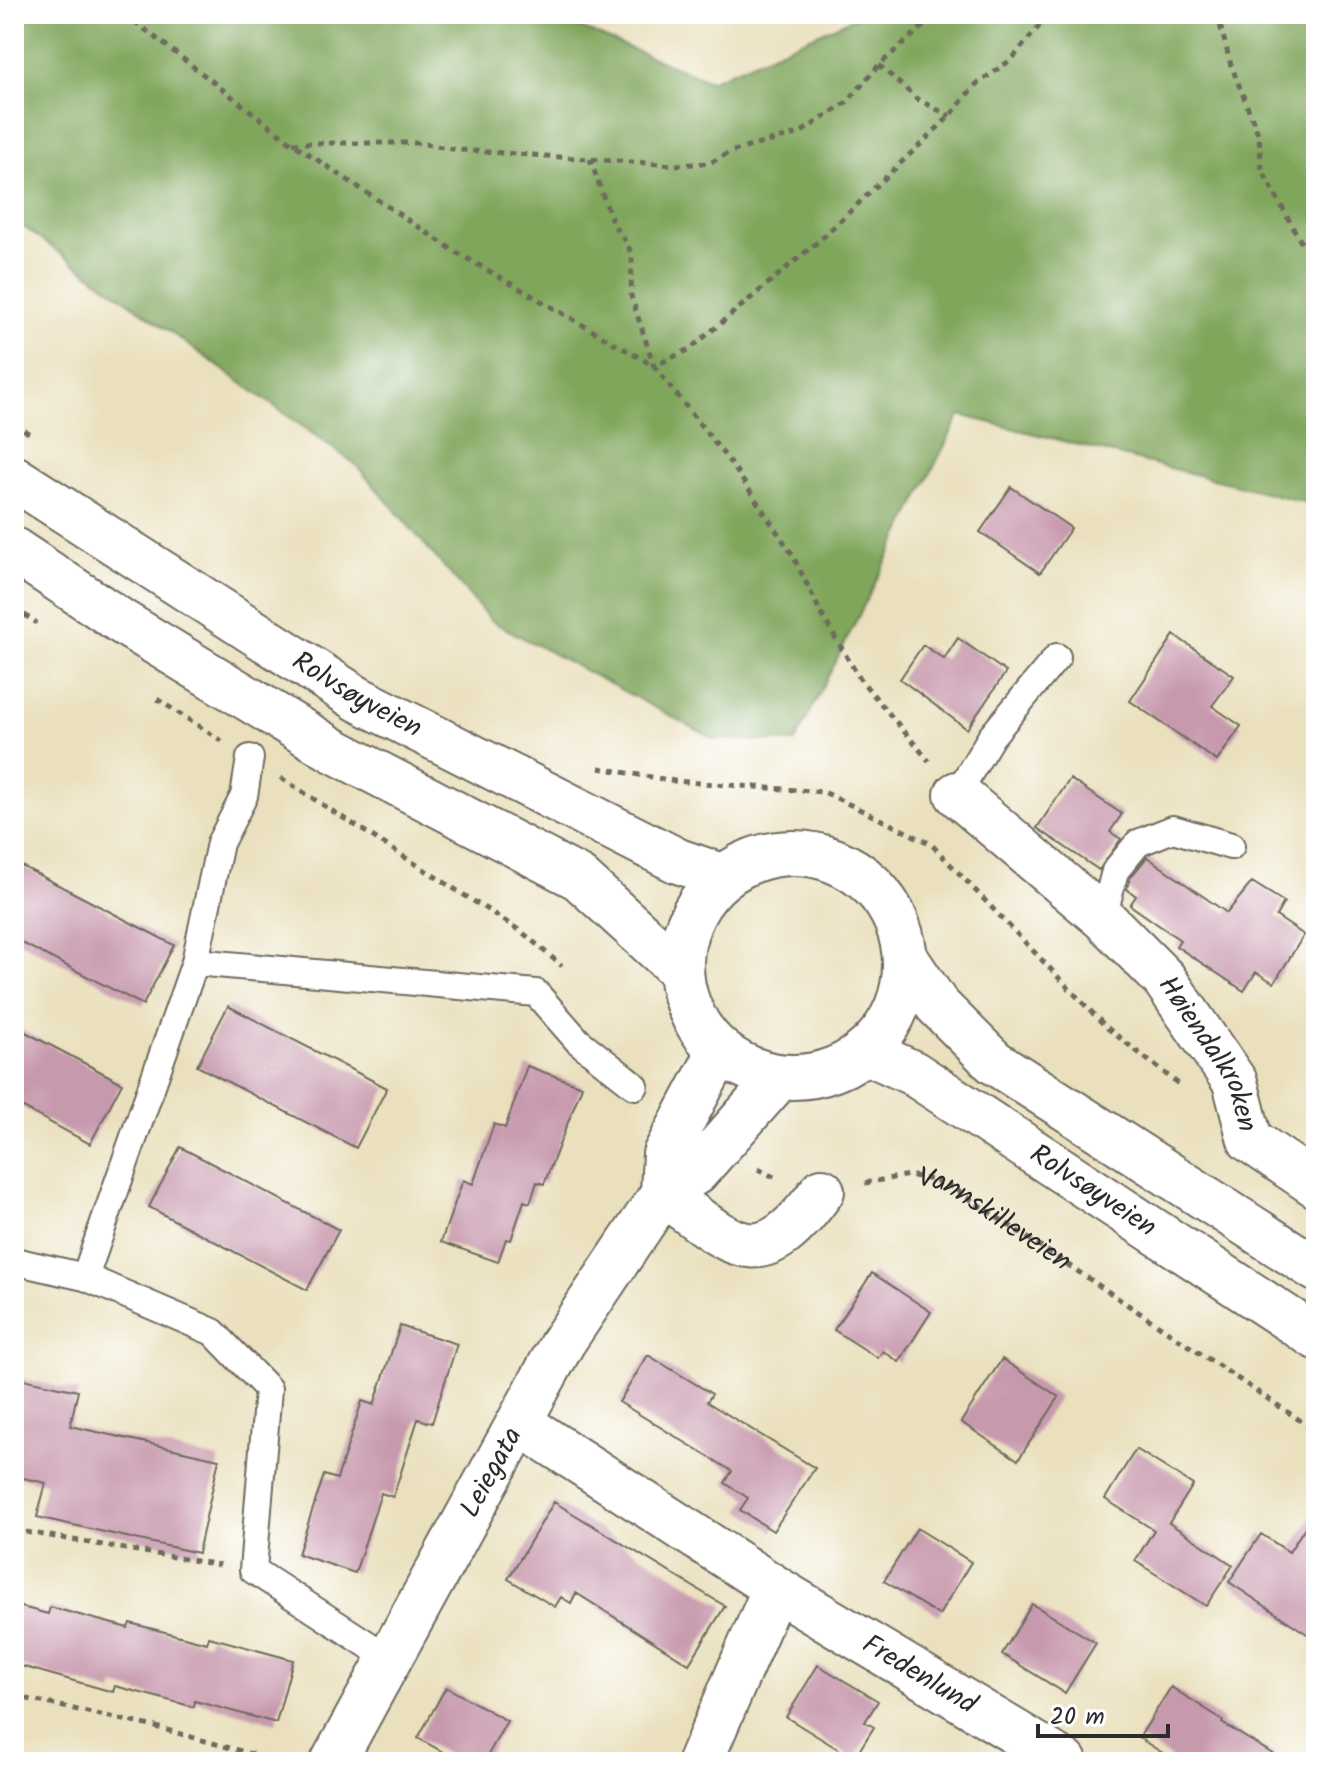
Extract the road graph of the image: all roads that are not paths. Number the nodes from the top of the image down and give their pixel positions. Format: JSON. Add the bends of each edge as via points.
{"nodes":[{"id":1,"x":14,"y":478,"type":"edge"},
{"id":2,"x":14,"y":550,"type":"edge"},
{"id":3,"x":1057,"y":657,"type":"dead end"},
{"id":4,"x":250,"y":758,"type":"road end"},
{"id":5,"x":957,"y":794,"type":"joint"},
{"id":6,"x":1231,"y":846,"type":"dead end"},
{"id":7,"x":722,"y":876,"type":"junction"},
{"id":8,"x":1103,"y":918,"type":"junction"},
{"id":9,"x":905,"y":957,"type":"junction"},
{"id":10,"x":195,"y":962,"type":"junction"},
{"id":11,"x":680,"y":970,"type":"junction"},
{"id":12,"x":720,"y":1051,"type":"junction"},
{"id":13,"x":865,"y":1051,"type":"junction"},
{"id":14,"x":780,"y":1077,"type":"junction"},
{"id":15,"x":635,"y":1086,"type":"dead end"},
{"id":16,"x":1316,"y":1185,"type":"edge"},
{"id":17,"x":822,"y":1191,"type":"road end"},
{"id":18,"x":663,"y":1193,"type":"junction"},
{"id":19,"x":14,"y":1261,"type":"edge"},
{"id":20,"x":1316,"y":1269,"type":"edge"},
{"id":21,"x":85,"y":1277,"type":"junction"},
{"id":22,"x":1316,"y":1337,"type":"edge"},
{"id":23,"x":520,"y":1423,"type":"junction"},
{"id":24,"x":775,"y":1588,"type":"junction"},
{"id":25,"x":390,"y":1659,"type":"junction"},
{"id":26,"x":333,"y":1762,"type":"edge"},
{"id":27,"x":700,"y":1762,"type":"edge"},
{"id":28,"x":1065,"y":1762,"type":"edge"}],
"edges":[{"from":1,"to":7,"type":"main road","name":"Rolvsøyveien","via":[[358,699],[678,861]]},
{"from":2,"to":11,"type":"main road","name":"Rolvsøyveien","via":[[333,750],[579,878]]},
{"from":3,"to":5,"type":"lane","via":[[991,737]]},
{"from":4,"to":10,"type":"lane","via":[[244,796],[220,843]]},
{"from":5,"to":8,"type":"main road","name":"Høiendalkroken"},
{"from":6,"to":8,"type":"lane","via":[[1173,829],[1138,843],[1115,871]]},
{"from":7,"to":9,"type":"main road","via":[[757,857],[798,851],[838,861],[872,884],[895,918]]},
{"from":7,"to":11,"type":"main road","via":[[689,918]]},
{"from":8,"to":16,"type":"main road","name":"Høiendalkroken","via":[[1164,979],[1235,1082],[1250,1140]]},
{"from":9,"to":13,"type":"main road","via":[[902,992],[888,1024]]},
{"from":9,"to":20,"type":"main road","name":"Rolvsøyveien","via":[[937,1005],[994,1062]]},
{"from":10,"to":15,"type":"lane","via":[[536,993],[578,1041]]},
{"from":10,"to":21,"type":"lane"},
{"from":11,"to":12,"type":"main road","via":[[692,1015]]},
{"from":12,"to":14,"type":"main road","via":[[748,1069]]},
{"from":12,"to":18,"type":"main road","via":[[665,1154]]},
{"from":13,"to":14,"type":"main road","via":[[825,1073]]},
{"from":13,"to":22,"type":"main road","name":"Rolvsøyveien","via":[[913,1073]]},
{"from":14,"to":18,"type":"main road","name":"Leiegata","via":[[696,1172]]},
{"from":17,"to":18,"type":"main road","via":[[778,1241],[756,1247],[734,1244]]},
{"from":18,"to":23,"type":"main road","name":"Leiegata","via":[[563,1342]]},
{"from":19,"to":21,"type":"lane"},
{"from":21,"to":25,"type":"lane","via":[[213,1332],[268,1389],[253,1570]]},
{"from":23,"to":24,"type":"main road","name":"Fredenlund"},
{"from":23,"to":25,"type":"main road","name":"Leiegata"},
{"from":24,"to":27,"type":"main road"},
{"from":24,"to":28,"type":"main road","name":"Fredenlund"},
{"from":25,"to":26,"type":"main road","name":"Leiegata"}]}
